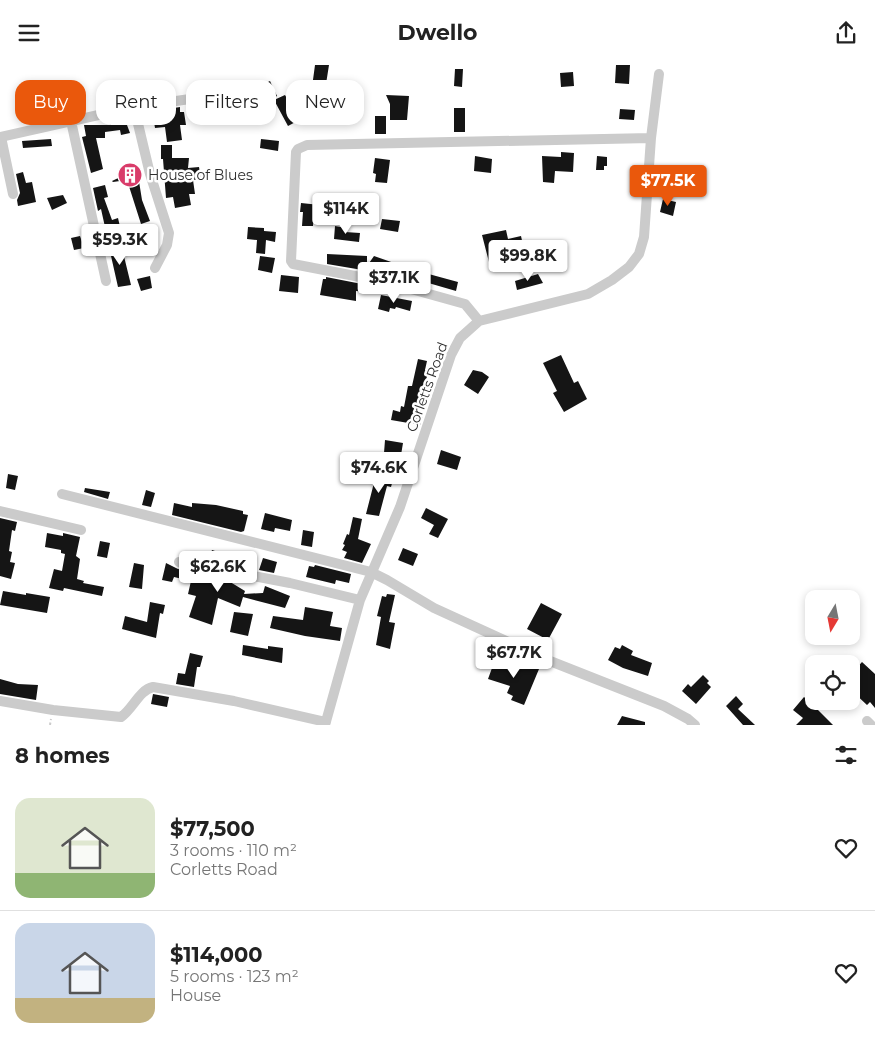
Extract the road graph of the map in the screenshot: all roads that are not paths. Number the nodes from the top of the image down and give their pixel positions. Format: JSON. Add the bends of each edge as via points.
{"nodes":[{"id":1,"x":659,"y":74,"type":"dead end"},
{"id":2,"x":53,"y":125,"type":"edge"},
{"id":3,"x":72,"y":125,"type":"edge"},
{"id":4,"x":138,"y":125,"type":"edge"},
{"id":5,"x":0,"y":137,"type":"edge"},
{"id":6,"x":651,"y":138,"type":"junction"},
{"id":7,"x":13,"y":194,"type":"dead end"},
{"id":8,"x":155,"y":268,"type":"dead end"},
{"id":9,"x":106,"y":281,"type":"dead end"},
{"id":10,"x":479,"y":321,"type":"junction"},
{"id":11,"x":62,"y":493,"type":"dead end"},
{"id":12,"x":0,"y":511,"type":"edge"},
{"id":13,"x":81,"y":530,"type":"dead end"},
{"id":14,"x":178,"y":562,"type":"dead end"},
{"id":15,"x":371,"y":572,"type":"junction"},
{"id":16,"x":360,"y":600,"type":"junction"},
{"id":17,"x":0,"y":701,"type":"edge"},
{"id":18,"x":326,"y":724,"type":"edge"},
{"id":19,"x":695,"y":725,"type":"edge"}],
"edges":[{"from":1,"to":6,"type":"street","name":"Corletts Road"},
{"from":2,"to":5,"type":"street"},
{"from":3,"to":9,"type":"street"},
{"from":4,"to":8,"type":"street","via":[[169,233],[167,245]]},
{"from":5,"to":7,"type":"street"},
{"from":6,"to":10,"type":"street","name":"Corletts Road","via":[[644,237],[639,254],[628,267],[588,294]]},
{"from":6,"to":10,"type":"street","via":[[307,145],[298,149],[292,264],[386,282],[465,304]]},
{"from":10,"to":15,"type":"street","name":"Corletts Road","via":[[460,338],[451,355],[400,507]]},
{"from":11,"to":15,"type":"street"},
{"from":12,"to":13,"type":"street"},
{"from":14,"to":16,"type":"street"},
{"from":15,"to":16,"type":"street","name":"Corletts Road"},
{"from":15,"to":19,"type":"street","via":[[434,608],[550,661],[664,706]]},
{"from":16,"to":18,"type":"street","name":"Corletts Road"},
{"from":17,"to":18,"type":"street","via":[[121,717],[147,688],[153,687],[234,701]]}]}
